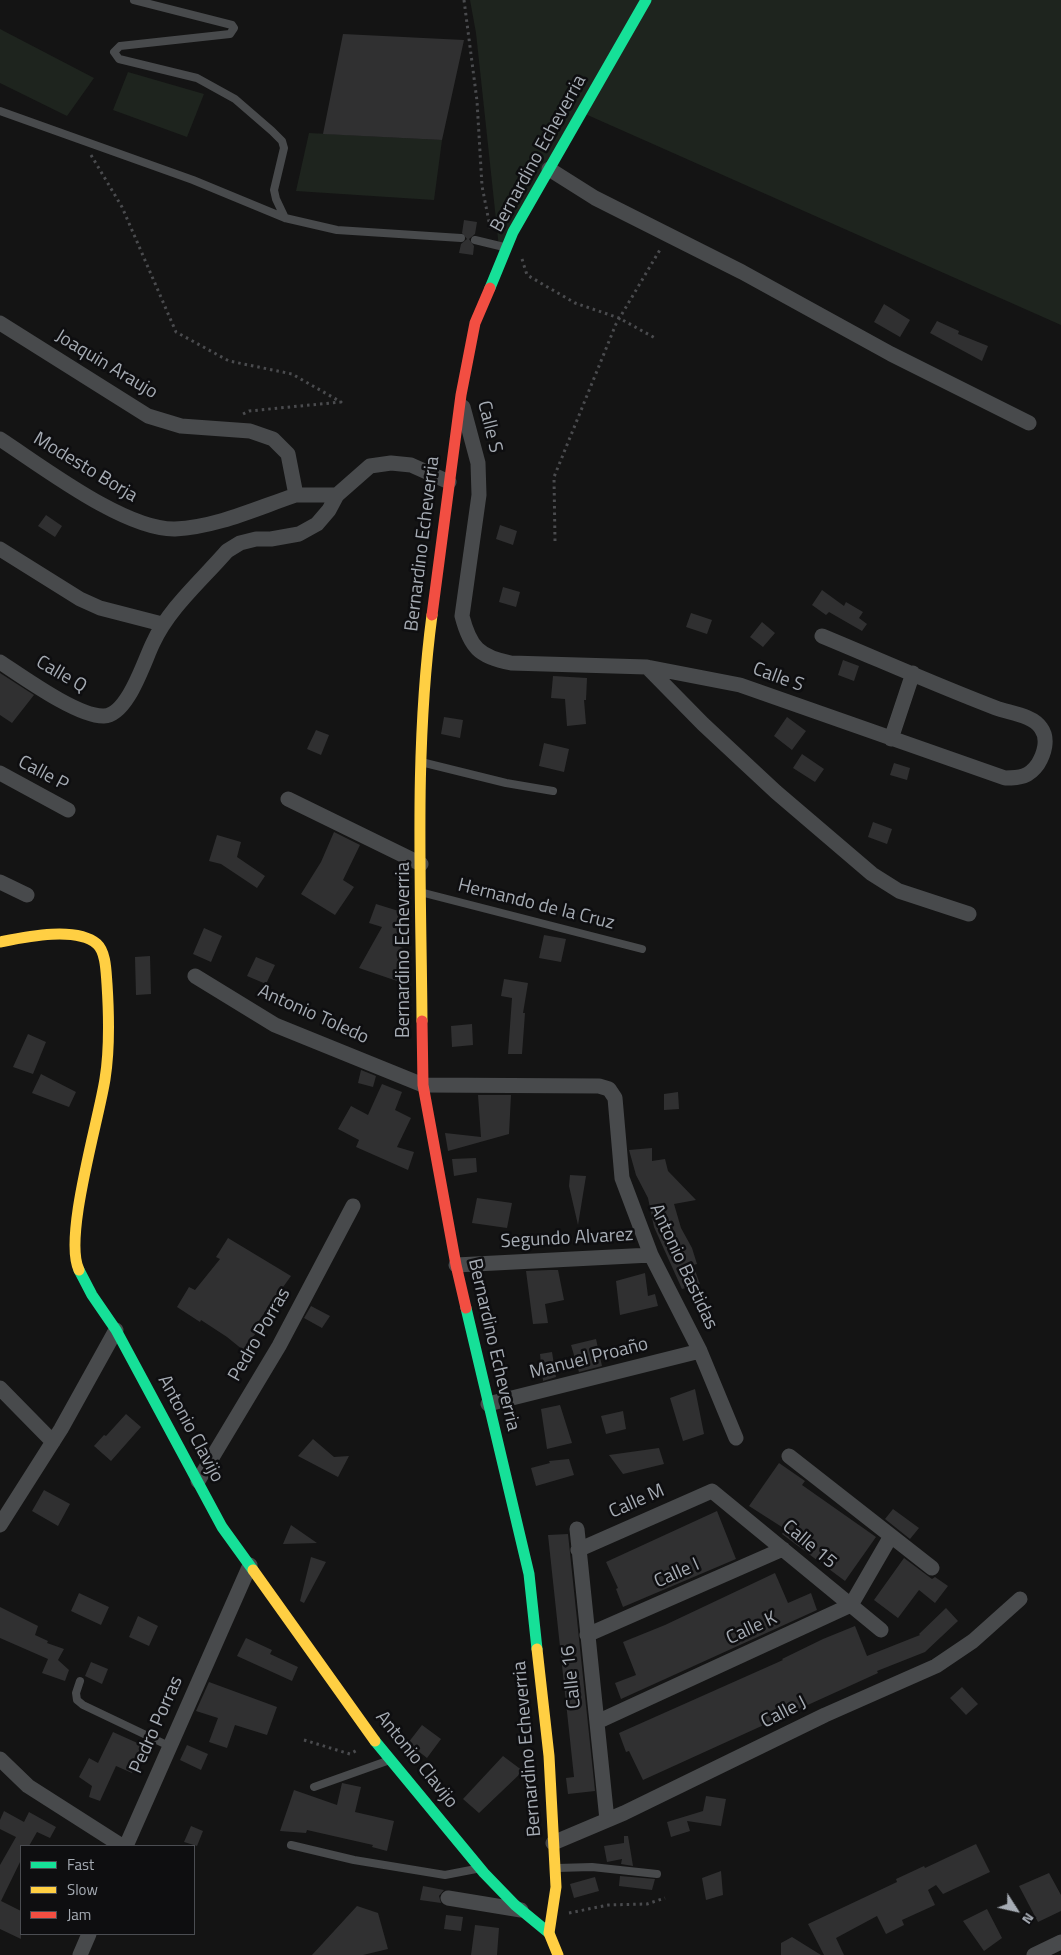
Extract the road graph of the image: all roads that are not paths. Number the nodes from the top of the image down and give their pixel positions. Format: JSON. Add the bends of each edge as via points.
{"nodes":[{"id":1,"x":134,"y":0,"type":"edge"},
{"id":2,"x":646,"y":0,"type":"edge"},
{"id":3,"x":0,"y":111,"type":"edge"},
{"id":4,"x":549,"y":169,"type":"junction"},
{"id":5,"x":285,"y":218,"type":"junction"},
{"id":6,"x":461,"y":238,"type":"dead end"},
{"id":7,"x":475,"y":240,"type":"dead end"},
{"id":8,"x":506,"y":248,"type":"junction"},
{"id":9,"x":0,"y":323,"type":"edge"},
{"id":10,"x":460,"y":395,"type":"junction"},
{"id":11,"x":1029,"y":423,"type":"dead end"},
{"id":12,"x":0,"y":439,"type":"edge"},
{"id":13,"x":449,"y":482,"type":"junction"},
{"id":14,"x":296,"y":495,"type":"junction"},
{"id":15,"x":337,"y":495,"type":"junction"},
{"id":16,"x":0,"y":549,"type":"edge"},
{"id":17,"x":162,"y":624,"type":"junction"},
{"id":18,"x":822,"y":636,"type":"dead end"},
{"id":19,"x":0,"y":662,"type":"edge"},
{"id":20,"x":647,"y":667,"type":"junction"},
{"id":21,"x":913,"y":673,"type":"junction"},
{"id":22,"x":891,"y":739,"type":"junction"},
{"id":23,"x":419,"y":761,"type":"junction"},
{"id":24,"x":0,"y":773,"type":"edge"},
{"id":25,"x":553,"y":791,"type":"dead end"},
{"id":26,"x":288,"y":799,"type":"dead end"},
{"id":27,"x":68,"y":810,"type":"dead end"},
{"id":28,"x":421,"y":864,"type":"junction"},
{"id":29,"x":0,"y":882,"type":"edge"},
{"id":30,"x":422,"y":892,"type":"junction"},
{"id":31,"x":27,"y":895,"type":"dead end"},
{"id":32,"x":969,"y":914,"type":"dead end"},
{"id":33,"x":0,"y":942,"type":"edge"},
{"id":34,"x":642,"y":949,"type":"dead end"},
{"id":35,"x":195,"y":976,"type":"dead end"},
{"id":36,"x":423,"y":1084,"type":"junction"},
{"id":37,"x":599,"y":1086,"type":"joint"},
{"id":38,"x":353,"y":1206,"type":"dead end"},
{"id":39,"x":651,"y":1255,"type":"junction"},
{"id":40,"x":456,"y":1265,"type":"junction"},
{"id":41,"x":116,"y":1330,"type":"junction"},
{"id":42,"x":700,"y":1351,"type":"junction"},
{"id":43,"x":0,"y":1388,"type":"edge"},
{"id":44,"x":488,"y":1404,"type":"junction"},
{"id":45,"x":736,"y":1438,"type":"dead end"},
{"id":46,"x":53,"y":1442,"type":"junction"},
{"id":47,"x":789,"y":1456,"type":"dead end"},
{"id":48,"x":198,"y":1481,"type":"junction"},
{"id":49,"x":712,"y":1490,"type":"joint"},
{"id":50,"x":0,"y":1525,"type":"edge"},
{"id":51,"x":577,"y":1529,"type":"dead end"},
{"id":52,"x":891,"y":1536,"type":"junction"},
{"id":53,"x":783,"y":1549,"type":"junction"},
{"id":54,"x":578,"y":1550,"type":"junction"},
{"id":55,"x":250,"y":1565,"type":"junction"},
{"id":56,"x":932,"y":1568,"type":"dead end"},
{"id":57,"x":1020,"y":1599,"type":"dead end"},
{"id":58,"x":851,"y":1605,"type":"junction"},
{"id":59,"x":881,"y":1630,"type":"dead end"},
{"id":60,"x":587,"y":1635,"type":"junction"},
{"id":61,"x":80,"y":1681,"type":"dead end"},
{"id":62,"x":597,"y":1722,"type":"junction"},
{"id":63,"x":169,"y":1746,"type":"junction"},
{"id":64,"x":0,"y":1759,"type":"edge"},
{"id":65,"x":389,"y":1760,"type":"junction"},
{"id":66,"x":314,"y":1787,"type":"dead end"},
{"id":67,"x":607,"y":1820,"type":"junction"},
{"id":68,"x":553,"y":1843,"type":"junction"},
{"id":69,"x":120,"y":1845,"type":"edge"},
{"id":70,"x":126,"y":1845,"type":"edge"},
{"id":71,"x":291,"y":1845,"type":"dead end"},
{"id":72,"x":480,"y":1868,"type":"junction"},
{"id":73,"x":555,"y":1868,"type":"junction"},
{"id":74,"x":657,"y":1874,"type":"dead end"},
{"id":75,"x":448,"y":1898,"type":"dead end"},
{"id":76,"x":521,"y":1910,"type":"junction"},
{"id":77,"x":549,"y":1933,"type":"junction"},
{"id":78,"x":89,"y":1935,"type":"edge"},
{"id":79,"x":1061,"y":1942,"type":"edge"},
{"id":80,"x":80,"y":1955,"type":"edge"},
{"id":81,"x":558,"y":1955,"type":"edge"},
{"id":82,"x":1034,"y":1955,"type":"edge"}],
"edges":[{"from":1,"to":5,"type":"lane","via":[[232,25],[234,28],[230,34],[120,46],[114,52],[119,58],[198,78],[235,99],[272,131],[284,148],[274,195]]},
{"from":2,"to":4,"type":"street","name":"Bernardino Echeverria"},
{"from":3,"to":5,"type":"lane","via":[[193,180]]},
{"from":4,"to":8,"type":"street","name":"Bernardino Echeverria"},
{"from":4,"to":11,"type":"street","via":[[594,198]]},
{"from":5,"to":6,"type":"lane","via":[[337,230]]},
{"from":7,"to":8,"type":"lane"},
{"from":8,"to":10,"type":"street","name":"Bernardino Echeverria","via":[[475,323]]},
{"from":9,"to":14,"type":"street","name":"Joaquin Araujo","via":[[148,416],[181,426],[250,431],[273,439],[288,454]]},
{"from":10,"to":13,"type":"street","name":"Bernardino Echeverria"},
{"from":10,"to":20,"type":"street","name":"Calle S","via":[[478,463],[479,495],[462,616],[466,634],[476,649],[491,659],[511,664]]},
{"from":12,"to":14,"type":"street","name":"Modesto Borja","via":[[103,505],[138,523],[174,529],[212,524]]},
{"from":13,"to":15,"type":"street","via":[[411,466],[391,463],[370,466]]},
{"from":13,"to":23,"type":"street","name":"Bernardino Echeverria","via":[[426,661]]},
{"from":14,"to":15,"type":"street"},
{"from":15,"to":17,"type":"street","via":[[317,524],[299,534],[256,539],[240,543],[227,552]]},
{"from":16,"to":17,"type":"street","via":[[80,599],[100,608]]},
{"from":17,"to":19,"type":"street","name":"Calle Q","via":[[127,699],[117,711],[105,716],[86,712],[58,698]]},
{"from":18,"to":21,"type":"street","name":"Calle S"},
{"from":20,"to":22,"type":"street","name":"Calle S","via":[[740,685]]},
{"from":20,"to":32,"type":"street","via":[[740,758],[872,874],[899,891]]},
{"from":21,"to":22,"type":"street"},
{"from":21,"to":22,"type":"street","name":"Calle S","via":[[1030,719],[1041,727],[1046,741],[1042,757],[1033,771],[1024,777],[1005,778]]},
{"from":23,"to":25,"type":"lane"},
{"from":23,"to":28,"type":"street","name":"Bernardino Echeverria"},
{"from":24,"to":27,"type":"street","name":"Calle P"},
{"from":26,"to":28,"type":"street"},
{"from":28,"to":30,"type":"street","name":"Bernardino Echeverria"},
{"from":29,"to":31,"type":"street"},
{"from":30,"to":34,"type":"lane","name":"Hernando de la Cruz"},
{"from":30,"to":36,"type":"street","name":"Bernardino Echeverria"},
{"from":33,"to":41,"type":"street","name":"Antonio Clavijo","via":[[34,936],[72,935],[98,945],[105,963],[109,1017],[105,1078],[76,1222],[76,1263],[92,1295]]},
{"from":35,"to":36,"type":"street","name":"Antonio Toledo","via":[[275,1025]]},
{"from":36,"to":37,"type":"street","name":"Antonio Toledo"},
{"from":36,"to":40,"type":"street","name":"Bernardino Echeverria"},
{"from":37,"to":39,"type":"street","name":"Antonio Bastidas","via":[[609,1089],[615,1098],[622,1178]]},
{"from":38,"to":48,"type":"street","name":"Pedro Porras","via":[[279,1346]]},
{"from":39,"to":40,"type":"street","name":"Segundo Alvarez"},
{"from":39,"to":42,"type":"street","name":"Antonio Bastidas"},
{"from":40,"to":44,"type":"street","name":"Bernardino Echeverria"},
{"from":41,"to":46,"type":"street"},
{"from":41,"to":48,"type":"street","name":"Antonio Clavijo"},
{"from":42,"to":44,"type":"street","name":"Manuel Proaño"},
{"from":42,"to":45,"type":"street","name":"Antonio Bastidas"},
{"from":43,"to":46,"type":"street"},
{"from":44,"to":68,"type":"street","name":"Bernardino Echeverria","via":[[529,1574],[550,1756]]},
{"from":46,"to":50,"type":"street"},
{"from":47,"to":52,"type":"street"},
{"from":48,"to":55,"type":"street","name":"Antonio Clavijo","via":[[222,1527]]},
{"from":49,"to":53,"type":"street","name":"Calle 15"},
{"from":49,"to":54,"type":"street","name":"Calle M"},
{"from":51,"to":54,"type":"street","name":"Calle 16"},
{"from":52,"to":56,"type":"street"},
{"from":52,"to":58,"type":"street"},
{"from":53,"to":58,"type":"street","name":"Calle 15"},
{"from":53,"to":60,"type":"street","name":"Calle I"},
{"from":54,"to":60,"type":"street","name":"Calle 16"},
{"from":55,"to":63,"type":"street","name":"Pedro Porras"},
{"from":55,"to":65,"type":"street","name":"Antonio Clavijo"},
{"from":57,"to":67,"type":"street","name":"Calle J","via":[[973,1641],[936,1666],[825,1714]]},
{"from":58,"to":59,"type":"street","name":"Calle 15"},
{"from":58,"to":62,"type":"street","name":"Calle K"},
{"from":60,"to":62,"type":"street","name":"Calle 16"},
{"from":61,"to":63,"type":"lane","via":[[76,1693],[77,1700],[83,1705]]},
{"from":62,"to":67,"type":"street","name":"Calle 16"},
{"from":63,"to":70,"type":"street","name":"Pedro Porras"},
{"from":64,"to":69,"type":"street","via":[[28,1786]]},
{"from":65,"to":66,"type":"lane"},
{"from":65,"to":72,"type":"street","name":"Antonio Clavijo"},
{"from":67,"to":68,"type":"street","name":"Calle J"},
{"from":68,"to":73,"type":"street","name":"Bernardino Echeverria"},
{"from":71,"to":72,"type":"lane","via":[[445,1874]]},
{"from":72,"to":76,"type":"street","name":"Antonio Clavijo"},
{"from":73,"to":74,"type":"lane","via":[[592,1866]]},
{"from":73,"to":77,"type":"street","name":"Bernardino Echeverria","via":[[556,1887]]},
{"from":75,"to":76,"type":"street"},
{"from":76,"to":77,"type":"street","name":"Antonio Clavijo"},
{"from":77,"to":81,"type":"street"},
{"from":78,"to":80,"type":"street"},
{"from":79,"to":82,"type":"street"}]}
